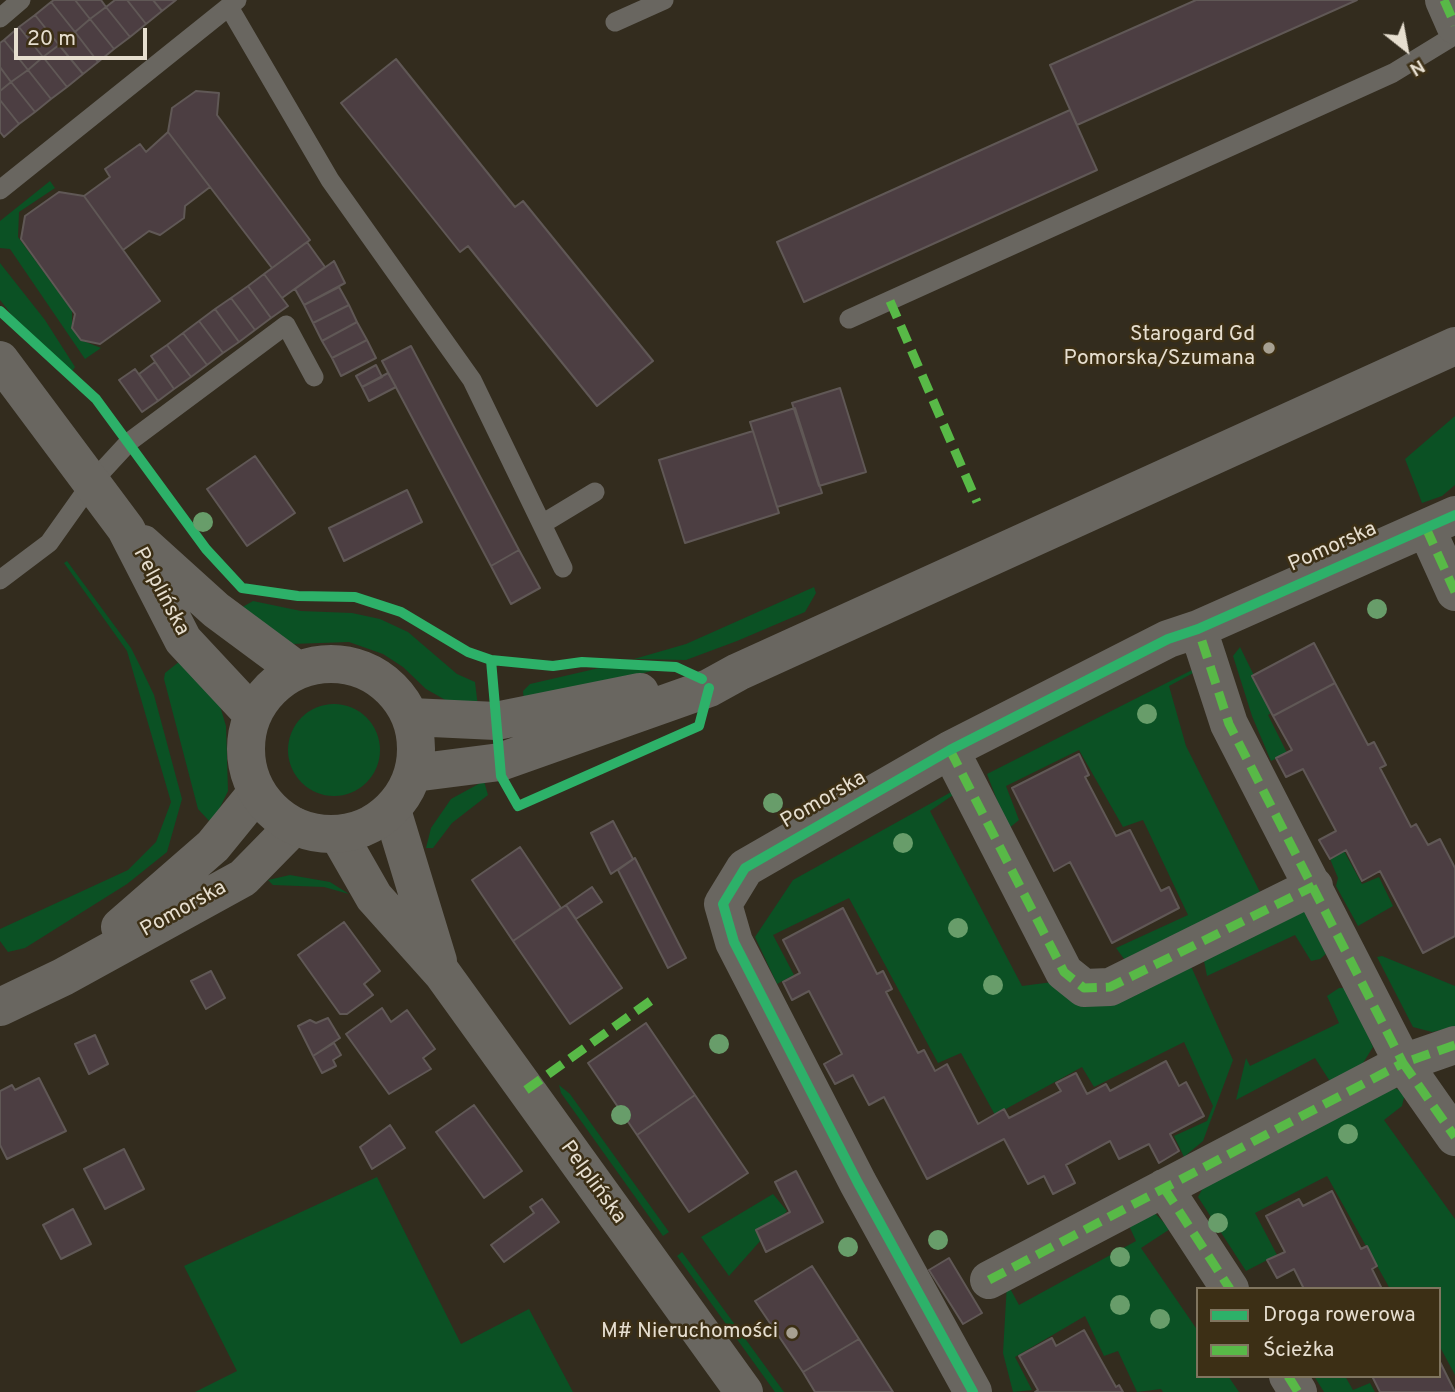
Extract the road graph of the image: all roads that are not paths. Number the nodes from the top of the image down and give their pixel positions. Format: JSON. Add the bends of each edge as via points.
{"nodes":[{"id":1,"x":21,"y":0,"type":"edge"},
{"id":2,"x":664,"y":0,"type":"edge"},
{"id":3,"x":1444,"y":0,"type":"edge"},
{"id":4,"x":233,"y":3,"type":"edge"},
{"id":5,"x":0,"y":18,"type":"edge"},
{"id":6,"x":615,"y":22,"type":"dead end"},
{"id":7,"x":1455,"y":25,"type":"edge"},
{"id":8,"x":1455,"y":35,"type":"edge"},
{"id":9,"x":0,"y":190,"type":"edge"},
{"id":10,"x":849,"y":319,"type":"dead end"},
{"id":11,"x":1455,"y":346,"type":"edge"},
{"id":12,"x":0,"y":360,"type":"edge"},
{"id":13,"x":314,"y":377,"type":"dead end"},
{"id":14,"x":93,"y":481,"type":"junction"},
{"id":15,"x":595,"y":492,"type":"dead end"},
{"id":16,"x":1441,"y":521,"type":"edge"},
{"id":17,"x":542,"y":524,"type":"junction"},
{"id":18,"x":126,"y":529,"type":"junction"},
{"id":19,"x":563,"y":568,"type":"dead end"},
{"id":20,"x":0,"y":580,"type":"edge"},
{"id":21,"x":1455,"y":593,"type":"edge"},
{"id":22,"x":1198,"y":629,"type":"junction"},
{"id":23,"x":297,"y":670,"type":"junction"},
{"id":24,"x":738,"y":672,"type":"junction"},
{"id":25,"x":253,"y":715,"type":"junction"},
{"id":26,"x":411,"y":717,"type":"junction"},
{"id":27,"x":950,"y":750,"type":"junction"},
{"id":28,"x":414,"y":773,"type":"junction"},
{"id":29,"x":257,"y":792,"type":"junction"},
{"id":30,"x":392,"y":810,"type":"junction"},
{"id":31,"x":294,"y":826,"type":"junction"},
{"id":32,"x":338,"y":834,"type":"junction"},
{"id":33,"x":1314,"y":886,"type":"junction"},
{"id":34,"x":442,"y":973,"type":"junction"},
{"id":35,"x":63,"y":977,"type":"junction"},
{"id":36,"x":0,"y":1007,"type":"edge"},
{"id":37,"x":1455,"y":1045,"type":"edge"},
{"id":38,"x":1403,"y":1063,"type":"junction"},
{"id":39,"x":1455,"y":1137,"type":"edge"},
{"id":40,"x":1164,"y":1188,"type":"junction"},
{"id":41,"x":989,"y":1280,"type":"dead end"},
{"id":42,"x":1229,"y":1287,"type":"edge"},
{"id":43,"x":744,"y":1392,"type":"edge"},
{"id":44,"x":973,"y":1392,"type":"edge"}],
"edges":[{"from":1,"to":5,"type":"lane"},
{"from":2,"to":6,"type":"lane"},
{"from":3,"to":7,"type":"street"},
{"from":4,"to":9,"type":"lane"},
{"from":4,"to":17,"type":"lane","via":[[330,180],[472,380]]},
{"from":8,"to":10,"type":"lane","via":[[1393,73]]},
{"from":11,"to":24,"type":"street"},
{"from":12,"to":14,"type":"street","name":"Pelplińska"},
{"from":13,"to":14,"type":"lane","via":[[286,325],[136,436]]},
{"from":14,"to":18,"type":"street","name":"Pelplińska"},
{"from":14,"to":20,"type":"lane","via":[[49,543]]},
{"from":15,"to":17,"type":"lane"},
{"from":16,"to":21,"type":"street","name":"Pomorska"},
{"from":16,"to":22,"type":"street","name":"Pomorska"},
{"from":17,"to":19,"type":"lane"},
{"from":18,"to":23,"type":"street","name":"Pelplińska","via":[[216,610]]},
{"from":18,"to":25,"type":"street","name":"Pelplińska","via":[[183,640]]},
{"from":22,"to":27,"type":"street","name":"Pomorska","via":[[1168,639]]},
{"from":22,"to":33,"type":"street","via":[[1229,724]]},
{"from":23,"to":25,"type":"street","via":[[271,688]]},
{"from":23,"to":26,"type":"street","via":[[330,663],[364,670],[392,688]]},
{"from":24,"to":26,"type":"street","via":[[496,721]]},
{"from":24,"to":28,"type":"street","via":[[709,688],[500,762]]},
{"from":25,"to":29,"type":"street","via":[[246,740],[248,767]]},
{"from":26,"to":28,"type":"street","via":[[417,744]]},
{"from":27,"to":33,"type":"street","via":[[1064,972],[1084,988],[1110,987]]},
{"from":27,"to":44,"type":"street","name":"Pomorska","via":[[745,868],[723,904],[734,942],[858,1184]]},
{"from":28,"to":30,"type":"street"},
{"from":29,"to":31,"type":"street","via":[[273,812]]},
{"from":29,"to":35,"type":"street","name":"Pomorska","via":[[213,846]]},
{"from":30,"to":32,"type":"street","via":[[367,827]]},
{"from":30,"to":34,"type":"street","name":"Pelplińska"},
{"from":31,"to":32,"type":"street","via":[[315,834]]},
{"from":31,"to":35,"type":"street","name":"Pomorska","via":[[243,877]]},
{"from":32,"to":34,"type":"street","name":"Pelplińska","via":[[374,897]]},
{"from":33,"to":38,"type":"street"},
{"from":34,"to":43,"type":"street","name":"Pelplińska"},
{"from":35,"to":36,"type":"street","name":"Pomorska"},
{"from":37,"to":38,"type":"street"},
{"from":38,"to":39,"type":"street"},
{"from":38,"to":40,"type":"street"},
{"from":40,"to":41,"type":"street"},
{"from":40,"to":42,"type":"street"}]}
